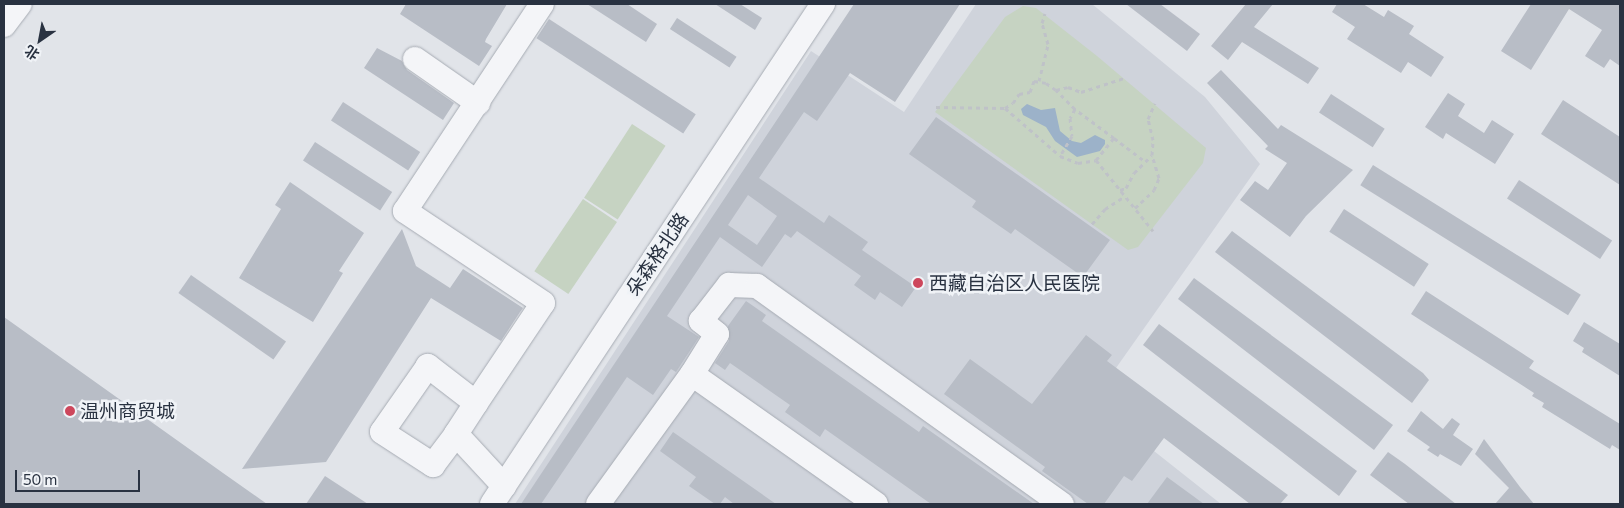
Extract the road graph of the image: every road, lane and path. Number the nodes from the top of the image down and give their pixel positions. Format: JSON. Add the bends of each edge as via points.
{"nodes":[{"id":1,"x":20,"y":4,"type":"edge"},
{"id":2,"x":542,"y":4,"type":"edge"},
{"id":3,"x":823,"y":4,"type":"edge"},
{"id":4,"x":1045,"y":13,"type":"dead end"},
{"id":5,"x":4,"y":24,"type":"edge"},
{"id":6,"x":415,"y":59,"type":"dead end"},
{"id":7,"x":1124,"y":78,"type":"dead end"},
{"id":8,"x":1039,"y":81,"type":"junction"},
{"id":9,"x":1056,"y":90,"type":"junction"},
{"id":10,"x":478,"y":103,"type":"junction"},
{"id":11,"x":1155,"y":103,"type":"dead end"},
{"id":12,"x":936,"y":107,"type":"dead end"},
{"id":13,"x":1005,"y":108,"type":"junction"},
{"id":14,"x":1075,"y":110,"type":"junction"},
{"id":15,"x":1114,"y":138,"type":"junction"},
{"id":16,"x":1152,"y":155,"type":"junction"},
{"id":17,"x":1060,"y":156,"type":"junction"},
{"id":18,"x":1096,"y":160,"type":"junction"},
{"id":19,"x":1144,"y":161,"type":"junction"},
{"id":20,"x":1120,"y":190,"type":"junction"},
{"id":21,"x":1125,"y":196,"type":"junction"},
{"id":22,"x":1135,"y":208,"type":"junction"},
{"id":23,"x":1092,"y":224,"type":"dead end"},
{"id":24,"x":1153,"y":231,"type":"dead end"},
{"id":25,"x":692,"y":374,"type":"junction"},
{"id":26,"x":476,"y":403,"type":"junction"},
{"id":27,"x":456,"y":434,"type":"junction"},
{"id":28,"x":498,"y":495,"type":"edge"},
{"id":29,"x":598,"y":504,"type":"edge"},
{"id":30,"x":876,"y":504,"type":"edge"},
{"id":31,"x":1062,"y":504,"type":"edge"}],
"edges":[{"from":1,"to":5,"type":"street"},
{"from":2,"to":10,"type":"street"},
{"from":3,"to":28,"type":"street","name":"朵森格北路"},
{"from":4,"to":8,"type":"path","via":[[1042,23],[1048,44]]},
{"from":6,"to":10,"type":"street"},
{"from":7,"to":9,"type":"path","via":[[1081,92],[1068,87]]},
{"from":8,"to":9,"type":"path"},
{"from":8,"to":13,"type":"path","via":[[1034,81],[1030,92],[1019,94],[1013,104]]},
{"from":9,"to":14,"type":"path"},
{"from":10,"to":26,"type":"street","via":[[406,211],[543,303]]},
{"from":11,"to":16,"type":"path","via":[[1148,113]]},
{"from":12,"to":13,"type":"path"},
{"from":13,"to":17,"type":"path"},
{"from":14,"to":15,"type":"path"},
{"from":14,"to":17,"type":"path","via":[[1070,118],[1072,136]]},
{"from":15,"to":18,"type":"path"},
{"from":15,"to":19,"type":"path"},
{"from":16,"to":19,"type":"path"},
{"from":16,"to":22,"type":"path","via":[[1157,166],[1157,185],[1149,197]]},
{"from":17,"to":18,"type":"path","via":[[1078,163]]},
{"from":18,"to":20,"type":"path"},
{"from":19,"to":20,"type":"path","via":[[1126,188]]},
{"from":20,"to":21,"type":"path"},
{"from":21,"to":22,"type":"path"},
{"from":21,"to":23,"type":"path","via":[[1105,209]]},
{"from":22,"to":24,"type":"path"},
{"from":25,"to":29,"type":"street"},
{"from":25,"to":30,"type":"street"},
{"from":25,"to":31,"type":"street","via":[[717,334],[701,320],[729,285],[757,286]]},
{"from":26,"to":27,"type":"street"},
{"from":26,"to":27,"type":"street","via":[[428,366],[382,432],[433,465]]},
{"from":27,"to":28,"type":"street"}]}
